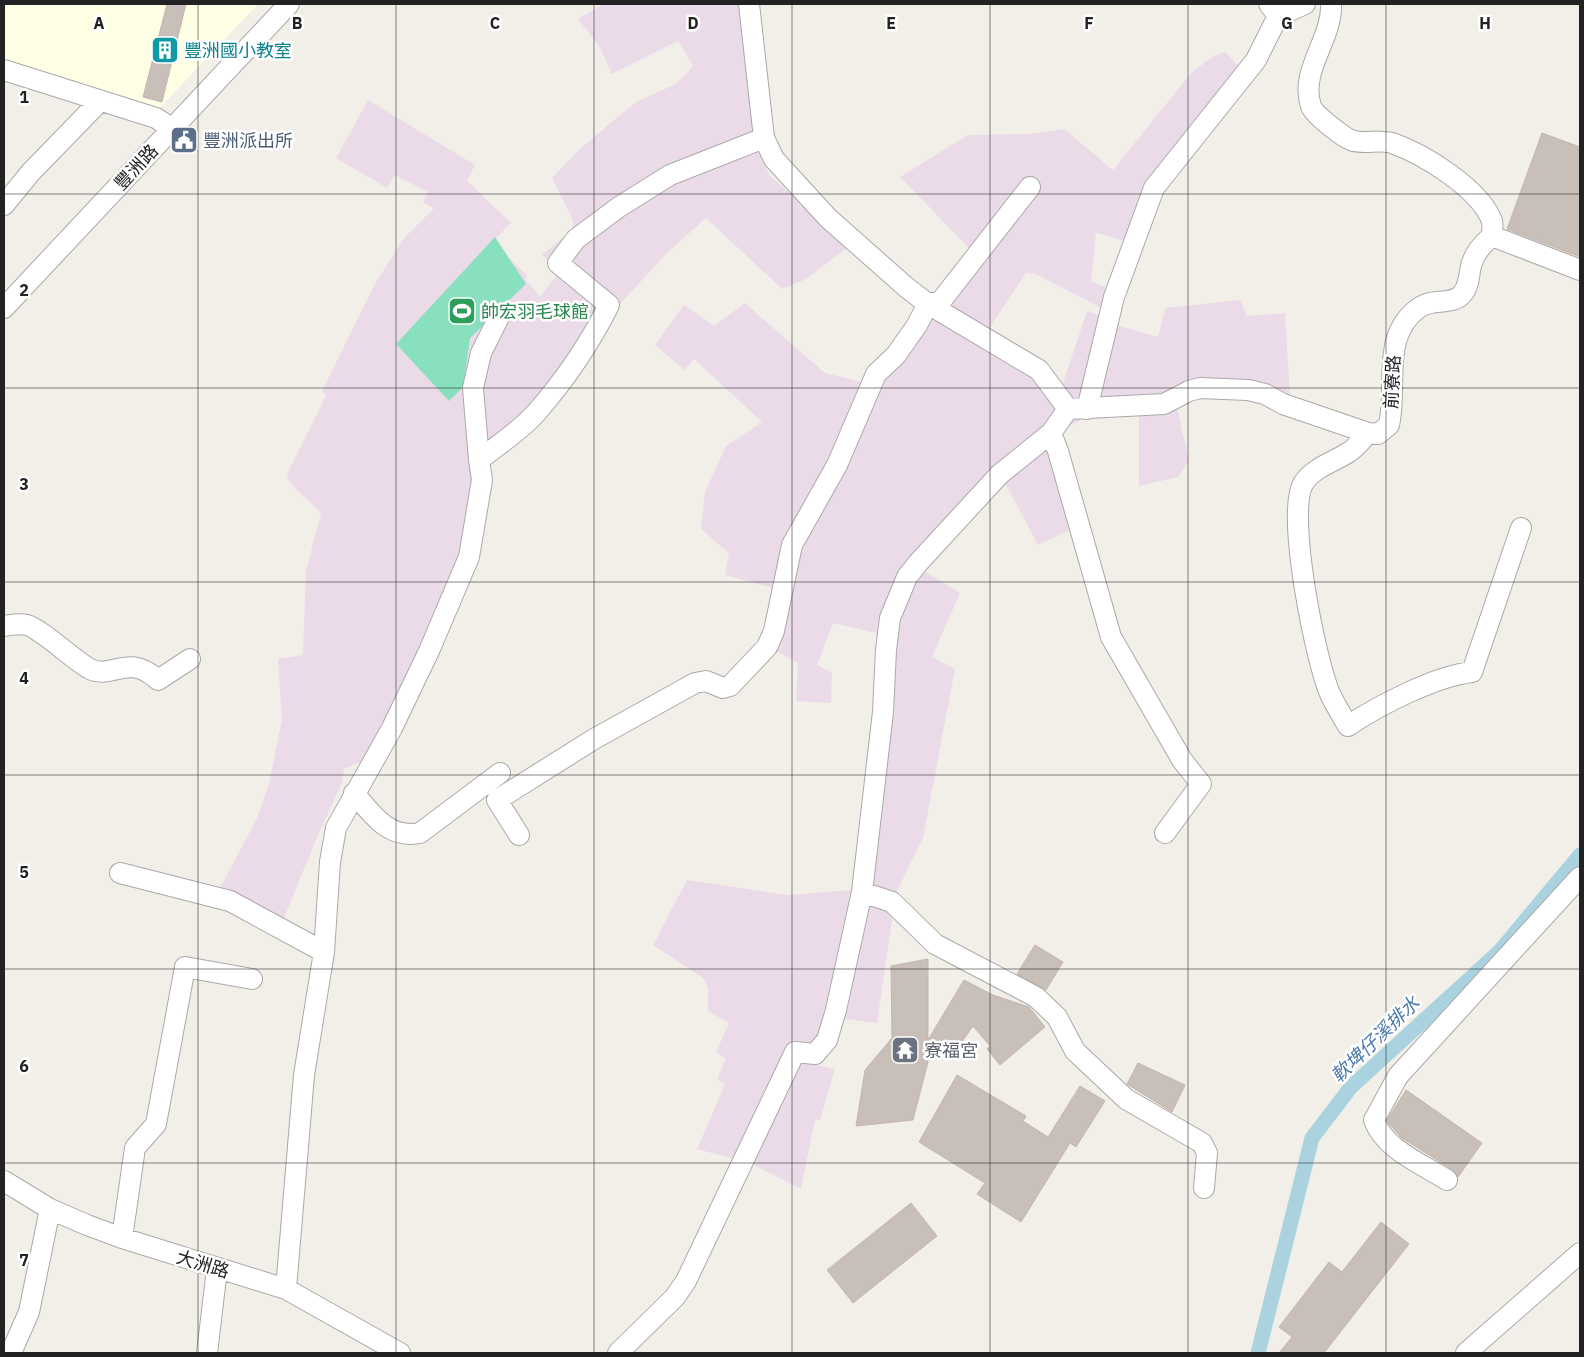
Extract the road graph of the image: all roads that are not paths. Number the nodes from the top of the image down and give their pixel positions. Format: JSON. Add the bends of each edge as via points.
{"nodes":[{"id":1,"x":289,"y":4,"type":"edge"},
{"id":2,"x":749,"y":4,"type":"edge"},
{"id":3,"x":1305,"y":4,"type":"edge"},
{"id":4,"x":1331,"y":4,"type":"edge"},
{"id":5,"x":1273,"y":10,"type":"edge"},
{"id":6,"x":4,"y":70,"type":"edge"},
{"id":7,"x":100,"y":101,"type":"junction"},
{"id":8,"x":171,"y":128,"type":"junction"},
{"id":9,"x":764,"y":138,"type":"junction"},
{"id":10,"x":1030,"y":187,"type":"dead end"},
{"id":11,"x":4,"y":205,"type":"edge"},
{"id":12,"x":1492,"y":236,"type":"junction"},
{"id":13,"x":1580,"y":270,"type":"edge"},
{"id":14,"x":928,"y":304,"type":"junction"},
{"id":15,"x":4,"y":308,"type":"edge"},
{"id":16,"x":501,"y":314,"type":"dead end"},
{"id":17,"x":1088,"y":409,"type":"junction"},
{"id":18,"x":1068,"y":410,"type":"junction"},
{"id":19,"x":1051,"y":433,"type":"junction"},
{"id":20,"x":1368,"y":434,"type":"junction"},
{"id":21,"x":479,"y":460,"type":"junction"},
{"id":22,"x":1521,"y":528,"type":"dead end"},
{"id":23,"x":4,"y":626,"type":"edge"},
{"id":24,"x":190,"y":660,"type":"dead end"},
{"id":25,"x":500,"y":773,"type":"dead end"},
{"id":26,"x":354,"y":793,"type":"junction"},
{"id":27,"x":1165,"y":833,"type":"dead end"},
{"id":28,"x":519,"y":835,"type":"dead end"},
{"id":29,"x":120,"y":873,"type":"dead end"},
{"id":30,"x":1580,"y":877,"type":"edge"},
{"id":31,"x":862,"y":892,"type":"junction"},
{"id":32,"x":324,"y":952,"type":"junction"},
{"id":33,"x":252,"y":979,"type":"dead end"},
{"id":34,"x":4,"y":1180,"type":"edge"},
{"id":35,"x":1447,"y":1180,"type":"dead end"},
{"id":36,"x":1204,"y":1188,"type":"dead end"},
{"id":37,"x":50,"y":1209,"type":"junction"},
{"id":38,"x":122,"y":1238,"type":"junction"},
{"id":39,"x":1580,"y":1253,"type":"edge"},
{"id":40,"x":217,"y":1269,"type":"junction"},
{"id":41,"x":286,"y":1290,"type":"junction"},
{"id":42,"x":11,"y":1353,"type":"edge"},
{"id":43,"x":207,"y":1353,"type":"edge"},
{"id":44,"x":400,"y":1353,"type":"edge"},
{"id":45,"x":618,"y":1353,"type":"edge"},
{"id":46,"x":1466,"y":1353,"type":"edge"}],
"edges":[{"from":1,"to":8,"type":"street","name":"豐洲路"},
{"from":2,"to":9,"type":"street"},
{"from":3,"to":5,"type":"street"},
{"from":4,"to":12,"type":"street","via":[[1309,87],[1313,112],[1351,140],[1391,142],[1439,166],[1483,208],[1492,222]]},
{"from":5,"to":17,"type":"street","via":[[1256,60],[1154,188],[1114,297]]},
{"from":6,"to":7,"type":"street"},
{"from":7,"to":8,"type":"street","via":[[156,118]]},
{"from":7,"to":11,"type":"street","via":[[31,172]]},
{"from":8,"to":15,"type":"street","name":"豐洲路"},
{"from":9,"to":14,"type":"street","via":[[774,159],[828,218]]},
{"from":9,"to":21,"type":"street","via":[[670,175],[576,239],[558,263],[609,305],[567,373],[535,414]]},
{"from":10,"to":14,"type":"street","via":[[941,300]]},
{"from":12,"to":13,"type":"street"},
{"from":12,"to":20,"type":"street","name":"前寮路","via":[[1475,255],[1463,294],[1454,300],[1422,305],[1404,325],[1392,358],[1389,425],[1383,432]]},
{"from":14,"to":18,"type":"street","via":[[1039,370]]},
{"from":14,"to":28,"type":"street","via":[[896,356],[876,374],[836,465],[792,545],[774,632],[767,647],[730,686],[723,688],[706,681],[695,683],[594,739],[497,800]]},
{"from":16,"to":21,"type":"street","via":[[481,353],[473,388]]},
{"from":17,"to":18,"type":"street"},
{"from":17,"to":20,"type":"street","via":[[1164,404],[1200,388],[1248,390]]},
{"from":18,"to":19,"type":"street"},
{"from":19,"to":27,"type":"street","via":[[1111,637],[1182,760],[1201,784]]},
{"from":19,"to":31,"type":"street","via":[[1000,474],[906,577],[890,618],[883,712]]},
{"from":20,"to":22,"type":"street","via":[[1351,451],[1312,474],[1303,484],[1299,496],[1300,549],[1308,608],[1330,695],[1348,726],[1364,715],[1452,674],[1472,672]]},
{"from":21,"to":26,"type":"street","via":[[482,480],[469,557],[392,728]]},
{"from":23,"to":24,"type":"street","via":[[16,624],[32,628],[91,670],[126,666],[147,670],[158,680]]},
{"from":25,"to":26,"type":"street","via":[[420,833],[412,835],[396,833],[383,825]]},
{"from":26,"to":32,"type":"street","via":[[336,828],[330,862]]},
{"from":29,"to":32,"type":"street","via":[[230,901]]},
{"from":30,"to":35,"type":"street","via":[[1398,1076],[1374,1120],[1378,1132],[1388,1142]]},
{"from":31,"to":36,"type":"street","via":[[892,902],[934,944],[1036,998],[1057,1017],[1074,1051],[1126,1100],[1202,1143],[1207,1152]]},
{"from":31,"to":45,"type":"street","via":[[827,1040],[816,1054],[795,1052],[686,1281],[675,1297]]},
{"from":32,"to":41,"type":"street","via":[[304,1075]]},
{"from":33,"to":38,"type":"street","via":[[185,967],[156,1124],[135,1148]]},
{"from":34,"to":37,"type":"street","name":"大洲路"},
{"from":37,"to":38,"type":"street","name":"大洲路"},
{"from":37,"to":42,"type":"street","via":[[29,1312]]},
{"from":38,"to":40,"type":"street","name":"大洲路"},
{"from":39,"to":46,"type":"street"},
{"from":40,"to":41,"type":"street","name":"大洲路"},
{"from":40,"to":43,"type":"street"},
{"from":41,"to":44,"type":"street","name":"大洲路"}]}
